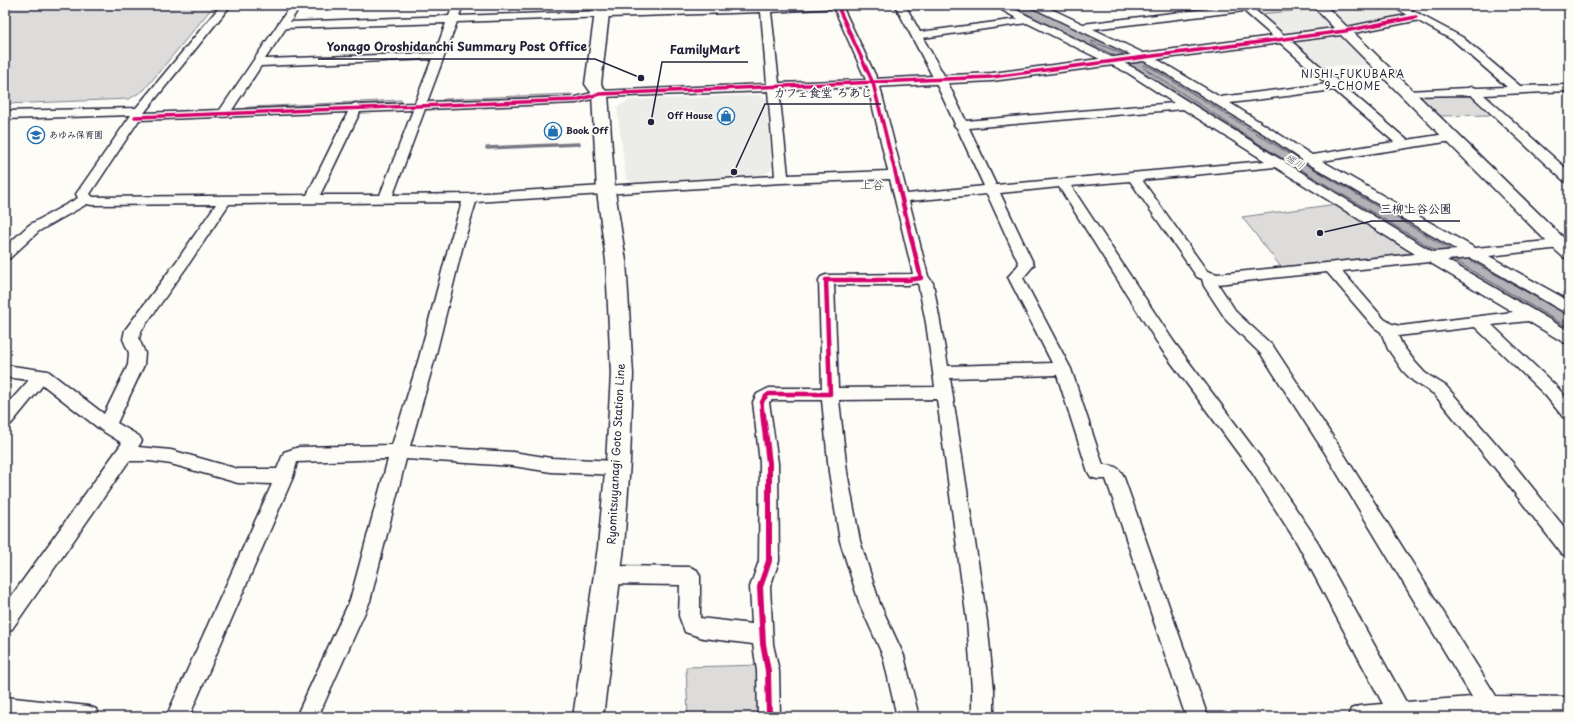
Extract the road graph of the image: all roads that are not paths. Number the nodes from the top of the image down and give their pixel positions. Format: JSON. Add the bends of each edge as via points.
{"nodes":[{"id":1,"x":226,"y":5,"type":"edge"},
{"id":2,"x":296,"y":5,"type":"edge"},
{"id":3,"x":458,"y":5,"type":"edge"},
{"id":4,"x":839,"y":5,"type":"edge"},
{"id":5,"x":900,"y":5,"type":"edge"},
{"id":6,"x":998,"y":5,"type":"edge"},
{"id":7,"x":1036,"y":5,"type":"edge"},
{"id":8,"x":1318,"y":5,"type":"edge"},
{"id":9,"x":1395,"y":5,"type":"edge"},
{"id":10,"x":1245,"y":7,"type":"edge"},
{"id":11,"x":766,"y":9,"type":"junction"},
{"id":12,"x":609,"y":10,"type":"edge"},
{"id":13,"x":1416,"y":17,"type":"junction"},
{"id":14,"x":452,"y":20,"type":"junction"},
{"id":15,"x":1030,"y":20,"type":"junction"},
{"id":16,"x":283,"y":25,"type":"junction"},
{"id":17,"x":1081,"y":28,"type":"junction"},
{"id":18,"x":1345,"y":31,"type":"junction"},
{"id":19,"x":917,"y":36,"type":"junction"},
{"id":20,"x":1283,"y":39,"type":"junction"},
{"id":21,"x":438,"y":56,"type":"junction"},
{"id":22,"x":1146,"y":58,"type":"junction"},
{"id":23,"x":1112,"y":61,"type":"junction"},
{"id":24,"x":257,"y":63,"type":"junction"},
{"id":25,"x":940,"y":80,"type":"junction"},
{"id":26,"x":873,"y":83,"type":"junction"},
{"id":27,"x":1336,"y":86,"type":"junction"},
{"id":28,"x":773,"y":87,"type":"junction"},
{"id":29,"x":1569,"y":88,"type":"edge"},
{"id":30,"x":1516,"y":89,"type":"junction"},
{"id":31,"x":1472,"y":90,"type":"junction"},
{"id":32,"x":600,"y":94,"type":"junction"},
{"id":33,"x":1408,"y":94,"type":"junction"},
{"id":34,"x":422,"y":101,"type":"junction"},
{"id":35,"x":1218,"y":101,"type":"junction"},
{"id":36,"x":1185,"y":105,"type":"junction"},
{"id":37,"x":356,"y":107,"type":"junction"},
{"id":38,"x":226,"y":108,"type":"junction"},
{"id":39,"x":139,"y":112,"type":"junction"},
{"id":40,"x":5,"y":115,"type":"edge"},
{"id":41,"x":960,"y":125,"type":"junction"},
{"id":42,"x":1452,"y":137,"type":"junction"},
{"id":43,"x":1404,"y":144,"type":"junction"},
{"id":44,"x":1310,"y":159,"type":"junction"},
{"id":45,"x":1277,"y":163,"type":"junction"},
{"id":46,"x":896,"y":175,"type":"junction"},
{"id":47,"x":1134,"y":177,"type":"junction"},
{"id":48,"x":1569,"y":178,"type":"edge"},
{"id":49,"x":782,"y":179,"type":"junction"},
{"id":50,"x":1063,"y":184,"type":"junction"},
{"id":51,"x":992,"y":190,"type":"junction"},
{"id":52,"x":606,"y":191,"type":"junction"},
{"id":53,"x":470,"y":198,"type":"junction"},
{"id":54,"x":902,"y":198,"type":"junction"},
{"id":55,"x":85,"y":199,"type":"junction"},
{"id":56,"x":226,"y":199,"type":"junction"},
{"id":57,"x":312,"y":199,"type":"junction"},
{"id":58,"x":385,"y":199,"type":"junction"},
{"id":59,"x":1565,"y":246,"type":"edge"},
{"id":60,"x":1466,"y":252,"type":"junction"},
{"id":61,"x":5,"y":255,"type":"edge"},
{"id":62,"x":1432,"y":256,"type":"junction"},
{"id":63,"x":1330,"y":267,"type":"junction"},
{"id":64,"x":1209,"y":277,"type":"junction"},
{"id":65,"x":920,"y":278,"type":"junction"},
{"id":66,"x":1569,"y":308,"type":"edge"},
{"id":67,"x":1532,"y":315,"type":"junction"},
{"id":68,"x":1479,"y":322,"type":"junction"},
{"id":69,"x":1388,"y":329,"type":"junction"},
{"id":70,"x":1569,"y":338,"type":"edge"},
{"id":71,"x":1063,"y":369,"type":"junction"},
{"id":72,"x":5,"y":371,"type":"edge"},
{"id":73,"x":942,"y":372,"type":"junction"},
{"id":74,"x":42,"y":375,"type":"junction"},
{"id":75,"x":944,"y":393,"type":"junction"},
{"id":76,"x":830,"y":394,"type":"junction"},
{"id":77,"x":1569,"y":412,"type":"edge"},
{"id":78,"x":5,"y":419,"type":"edge"},
{"id":79,"x":107,"y":425,"type":"junction"},
{"id":80,"x":399,"y":452,"type":"junction"},
{"id":81,"x":124,"y":454,"type":"junction"},
{"id":82,"x":617,"y":468,"type":"junction"},
{"id":83,"x":284,"y":477,"type":"junction"},
{"id":84,"x":1569,"y":548,"type":"edge"},
{"id":85,"x":608,"y":576,"type":"junction"},
{"id":86,"x":5,"y":622,"type":"edge"},
{"id":87,"x":762,"y":635,"type":"junction"},
{"id":88,"x":1490,"y":707,"type":"junction"},
{"id":89,"x":5,"y":708,"type":"edge"},
{"id":90,"x":1569,"y":708,"type":"edge"},
{"id":91,"x":1400,"y":713,"type":"junction"},
{"id":92,"x":83,"y":717,"type":"edge"},
{"id":93,"x":177,"y":717,"type":"edge"},
{"id":94,"x":307,"y":717,"type":"edge"},
{"id":95,"x":588,"y":717,"type":"edge"},
{"id":96,"x":769,"y":717,"type":"edge"},
{"id":97,"x":908,"y":717,"type":"edge"},
{"id":98,"x":983,"y":717,"type":"edge"},
{"id":99,"x":1197,"y":717,"type":"edge"},
{"id":100,"x":1360,"y":717,"type":"edge"}],
"edges":[{"from":1,"to":39,"type":"street"},
{"from":2,"to":16,"type":"street"},
{"from":3,"to":14,"type":"street"},
{"from":4,"to":11,"type":"street"},
{"from":4,"to":26,"type":"street"},
{"from":5,"to":19,"type":"street"},
{"from":6,"to":15,"type":"street"},
{"from":7,"to":17,"type":"street"},
{"from":8,"to":18,"type":"street"},
{"from":9,"to":13,"type":"street"},
{"from":10,"to":17,"type":"street"},
{"from":10,"to":20,"type":"street"},
{"from":11,"to":12,"type":"street"},
{"from":11,"to":28,"type":"street"},
{"from":12,"to":14,"type":"street"},
{"from":12,"to":32,"type":"main road","name":"Ryomitsuyanagi Goto Station Line","via":[[614,33],[606,84]]},
{"from":12,"to":32,"type":"main road","name":"Ryomitsuyanagi Goto Station Line","via":[[593,84]]},
{"from":13,"to":18,"type":"street"},
{"from":13,"to":30,"type":"street","via":[[1458,39]]},
{"from":14,"to":16,"type":"street"},
{"from":14,"to":21,"type":"street"},
{"from":15,"to":19,"type":"street"},
{"from":15,"to":23,"type":"street"},
{"from":16,"to":24,"type":"street"},
{"from":17,"to":22,"type":"street"},
{"from":18,"to":20,"type":"street"},
{"from":18,"to":33,"type":"street"},
{"from":19,"to":25,"type":"street"},
{"from":20,"to":22,"type":"street"},
{"from":20,"to":27,"type":"street"},
{"from":21,"to":24,"type":"street"},
{"from":21,"to":34,"type":"street"},
{"from":22,"to":23,"type":"street"},
{"from":22,"to":35,"type":"street"},
{"from":23,"to":25,"type":"street","via":[[992,77]]},
{"from":23,"to":36,"type":"street","via":[[1132,70]]},
{"from":24,"to":38,"type":"street"},
{"from":25,"to":26,"type":"street"},
{"from":25,"to":41,"type":"street"},
{"from":26,"to":28,"type":"street"},
{"from":26,"to":46,"type":"street"},
{"from":27,"to":35,"type":"street"},
{"from":27,"to":43,"type":"street"},
{"from":28,"to":32,"type":"street"},
{"from":28,"to":49,"type":"street"},
{"from":29,"to":30,"type":"street"},
{"from":30,"to":31,"type":"street"},
{"from":31,"to":33,"type":"street"},
{"from":31,"to":48,"type":"street"},
{"from":32,"to":34,"type":"street","via":[[576,100]]},
{"from":32,"to":52,"type":"main road","name":"Ryomitsuyanagi Goto Station Line"},
{"from":33,"to":42,"type":"street"},
{"from":34,"to":37,"type":"street"},
{"from":34,"to":38,"type":"street"},
{"from":34,"to":58,"type":"street"},
{"from":35,"to":44,"type":"street"},
{"from":36,"to":41,"type":"street"},
{"from":36,"to":45,"type":"street"},
{"from":37,"to":38,"type":"street"},
{"from":37,"to":57,"type":"street"},
{"from":38,"to":39,"type":"street"},
{"from":39,"to":40,"type":"street"},
{"from":39,"to":55,"type":"street","via":[[83,194]]},
{"from":41,"to":51,"type":"street"},
{"from":42,"to":43,"type":"street"},
{"from":42,"to":59,"type":"street"},
{"from":43,"to":44,"type":"street"},
{"from":44,"to":45,"type":"street"},
{"from":44,"to":60,"type":"street"},
{"from":45,"to":47,"type":"street"},
{"from":45,"to":62,"type":"street"},
{"from":46,"to":49,"type":"street"},
{"from":46,"to":54,"type":"street"},
{"from":47,"to":50,"type":"street"},
{"from":47,"to":64,"type":"street","via":[[1202,274]]},
{"from":49,"to":52,"type":"street"},
{"from":50,"to":51,"type":"street"},
{"from":50,"to":91,"type":"street","via":[[1168,346],[1255,463],[1304,537]]},
{"from":51,"to":54,"type":"street"},
{"from":51,"to":71,"type":"street","via":[[1028,265],[1015,277]]},
{"from":52,"to":53,"type":"street"},
{"from":52,"to":82,"type":"main road","name":"Ryomitsuyanagi Goto Station Line","via":[[616,261],[622,374]]},
{"from":53,"to":58,"type":"street"},
{"from":53,"to":80,"type":"street"},
{"from":54,"to":65,"type":"street"},
{"from":55,"to":56,"type":"street"},
{"from":55,"to":61,"type":"street","via":[[34,228]]},
{"from":56,"to":57,"type":"street"},
{"from":56,"to":79,"type":"street","via":[[133,330],[131,339],[137,353],[136,365]]},
{"from":57,"to":58,"type":"street"},
{"from":59,"to":60,"type":"street"},
{"from":60,"to":62,"type":"street"},
{"from":60,"to":66,"type":"street"},
{"from":62,"to":63,"type":"street"},
{"from":62,"to":67,"type":"street"},
{"from":63,"to":64,"type":"street","via":[[1216,279]]},
{"from":63,"to":69,"type":"street"},
{"from":64,"to":88,"type":"street","via":[[1211,286],[1232,317],[1267,350],[1331,448]]},
{"from":65,"to":73,"type":"street","via":[[926,283]]},
{"from":65,"to":76,"type":"street","via":[[826,280]]},
{"from":67,"to":68,"type":"street"},
{"from":67,"to":70,"type":"street"},
{"from":68,"to":69,"type":"street","via":[[1400,331]]},
{"from":68,"to":77,"type":"street"},
{"from":69,"to":84,"type":"street","via":[[1389,336],[1401,357],[1420,377],[1438,387],[1506,467]]},
{"from":71,"to":73,"type":"street"},
{"from":71,"to":99,"type":"street","via":[[1097,472],[1110,472],[1114,475]]},
{"from":72,"to":74,"type":"street"},
{"from":73,"to":75,"type":"street"},
{"from":74,"to":78,"type":"street"},
{"from":74,"to":79,"type":"street"},
{"from":75,"to":76,"type":"street"},
{"from":75,"to":98,"type":"street","via":[[977,621]]},
{"from":76,"to":87,"type":"street","via":[[769,394],[761,402],[769,463],[769,564],[760,587]]},
{"from":76,"to":97,"type":"street","via":[[838,472],[850,541],[870,605],[893,656]]},
{"from":79,"to":81,"type":"street","via":[[133,441]]},
{"from":80,"to":82,"type":"street"},
{"from":80,"to":83,"type":"street","via":[[299,454],[290,457]]},
{"from":80,"to":94,"type":"street","via":[[360,601]]},
{"from":81,"to":83,"type":"street","via":[[171,457],[238,476]]},
{"from":81,"to":86,"type":"street"},
{"from":82,"to":85,"type":"main road","name":"Ryomitsuyanagi Goto Station Line"},
{"from":83,"to":93,"type":"street"},
{"from":85,"to":87,"type":"street","via":[[690,576],[690,619],[693,626],[699,629]]},
{"from":85,"to":95,"type":"main road","name":"Ryomitsuyanagi Goto Station Line"},
{"from":87,"to":96,"type":"street","via":[[768,671]]},
{"from":88,"to":90,"type":"street"},
{"from":88,"to":91,"type":"street"},
{"from":89,"to":92,"type":"street"},
{"from":91,"to":100,"type":"street"}]}
